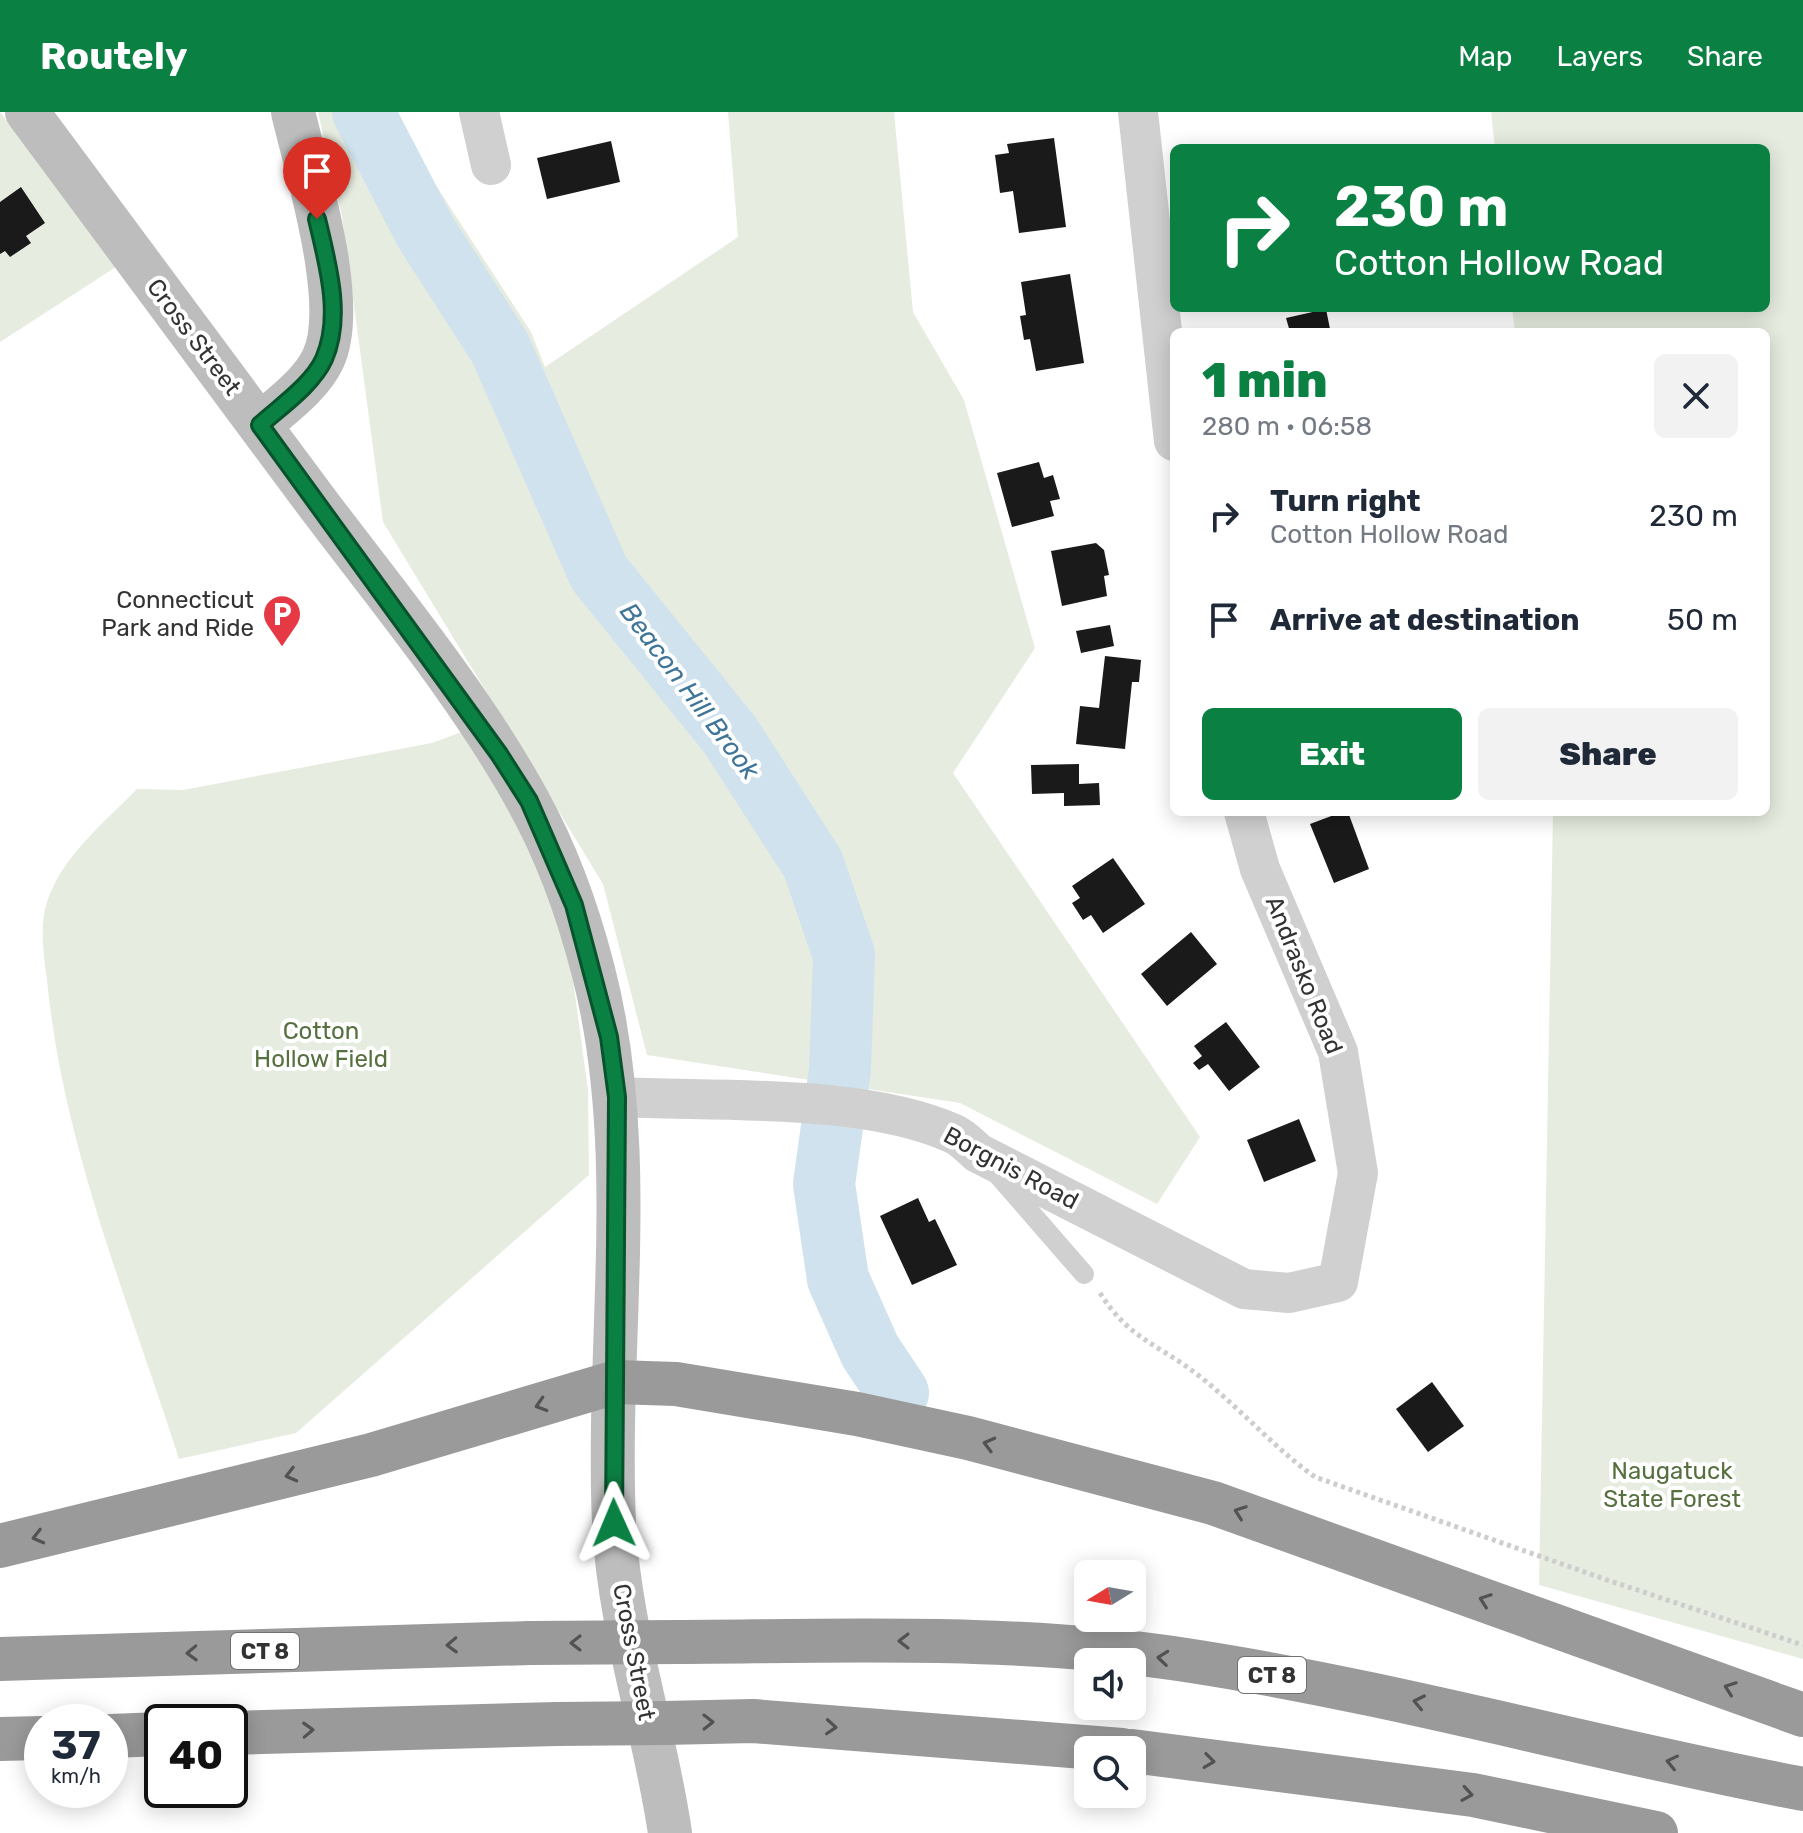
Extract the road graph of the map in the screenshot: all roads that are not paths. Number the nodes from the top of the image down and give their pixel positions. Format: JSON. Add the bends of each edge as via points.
{"nodes":[{"id":1,"x":27,"y":112,"type":"edge"},
{"id":2,"x":293,"y":112,"type":"edge"},
{"id":3,"x":479,"y":112,"type":"edge"},
{"id":4,"x":1138,"y":112,"type":"edge"},
{"id":5,"x":491,"y":165,"type":"dead end"},
{"id":6,"x":1170,"y":404,"type":"edge"},
{"id":7,"x":260,"y":425,"type":"junction"},
{"id":8,"x":1245,"y":816,"type":"edge"},
{"id":9,"x":617,"y":1097,"type":"junction"},
{"id":10,"x":978,"y":1153,"type":"junction"},
{"id":11,"x":1084,"y":1274,"type":"road end"},
{"id":12,"x":1338,"y":1282,"type":"joint"},
{"id":13,"x":616,"y":1382,"type":"junction"},
{"id":14,"x":0,"y":1546,"type":"edge"},
{"id":15,"x":0,"y":1659,"type":"edge"},
{"id":16,"x":1803,"y":1715,"type":"edge"},
{"id":17,"x":248,"y":1733,"type":"edge"},
{"id":18,"x":24,"y":1738,"type":"edge"},
{"id":19,"x":0,"y":1739,"type":"edge"},
{"id":20,"x":1074,"y":1746,"type":"edge"},
{"id":21,"x":1146,"y":1753,"type":"edge"},
{"id":22,"x":1803,"y":1789,"type":"edge"},
{"id":23,"x":670,"y":1833,"type":"edge"},
{"id":24,"x":1656,"y":1833,"type":"edge"}],
"edges":[{"from":1,"to":7,"type":"street","name":"Cross Street"},
{"from":2,"to":7,"type":"street","via":[[326,261],[330,338],[311,378]]},
{"from":3,"to":5,"type":"street"},
{"from":4,"to":6,"type":"street"},
{"from":7,"to":9,"type":"street","name":"Cross Street","via":[[445,676],[529,801],[574,905],[593,968]]},
{"from":8,"to":12,"type":"street","name":"Andrasko Road","via":[[1260,869],[1338,1052],[1358,1173]]},
{"from":9,"to":10,"type":"street","name":"Borgnis Road","via":[[867,1111],[957,1135]]},
{"from":9,"to":13,"type":"street","name":"Cross Street"},
{"from":10,"to":11,"type":"lane"},
{"from":10,"to":12,"type":"street","name":"Borgnis Road","via":[[1244,1289],[1289,1293]]},
{"from":13,"to":14,"type":"highway","one_way":true,"via":[[371,1455]]},
{"from":16,"to":13,"type":"highway","one_way":true,"via":[[1213,1503],[857,1414],[676,1384]]},
{"from":13,"to":23,"type":"street","name":"Cross Street","via":[[614,1523],[621,1598]]},
{"from":22,"to":15,"type":"highway","number":"CT 8","one_way":true,"bridge":true,"via":[[1419,1702],[1190,1660],[988,1640],[530,1643]]},
{"from":17,"to":20,"type":"highway","one_way":true,"bridge":true,"via":[[753,1721]]},
{"from":18,"to":19,"type":"highway"},
{"from":21,"to":24,"type":"highway","one_way":true,"via":[[1473,1795]]}]}
